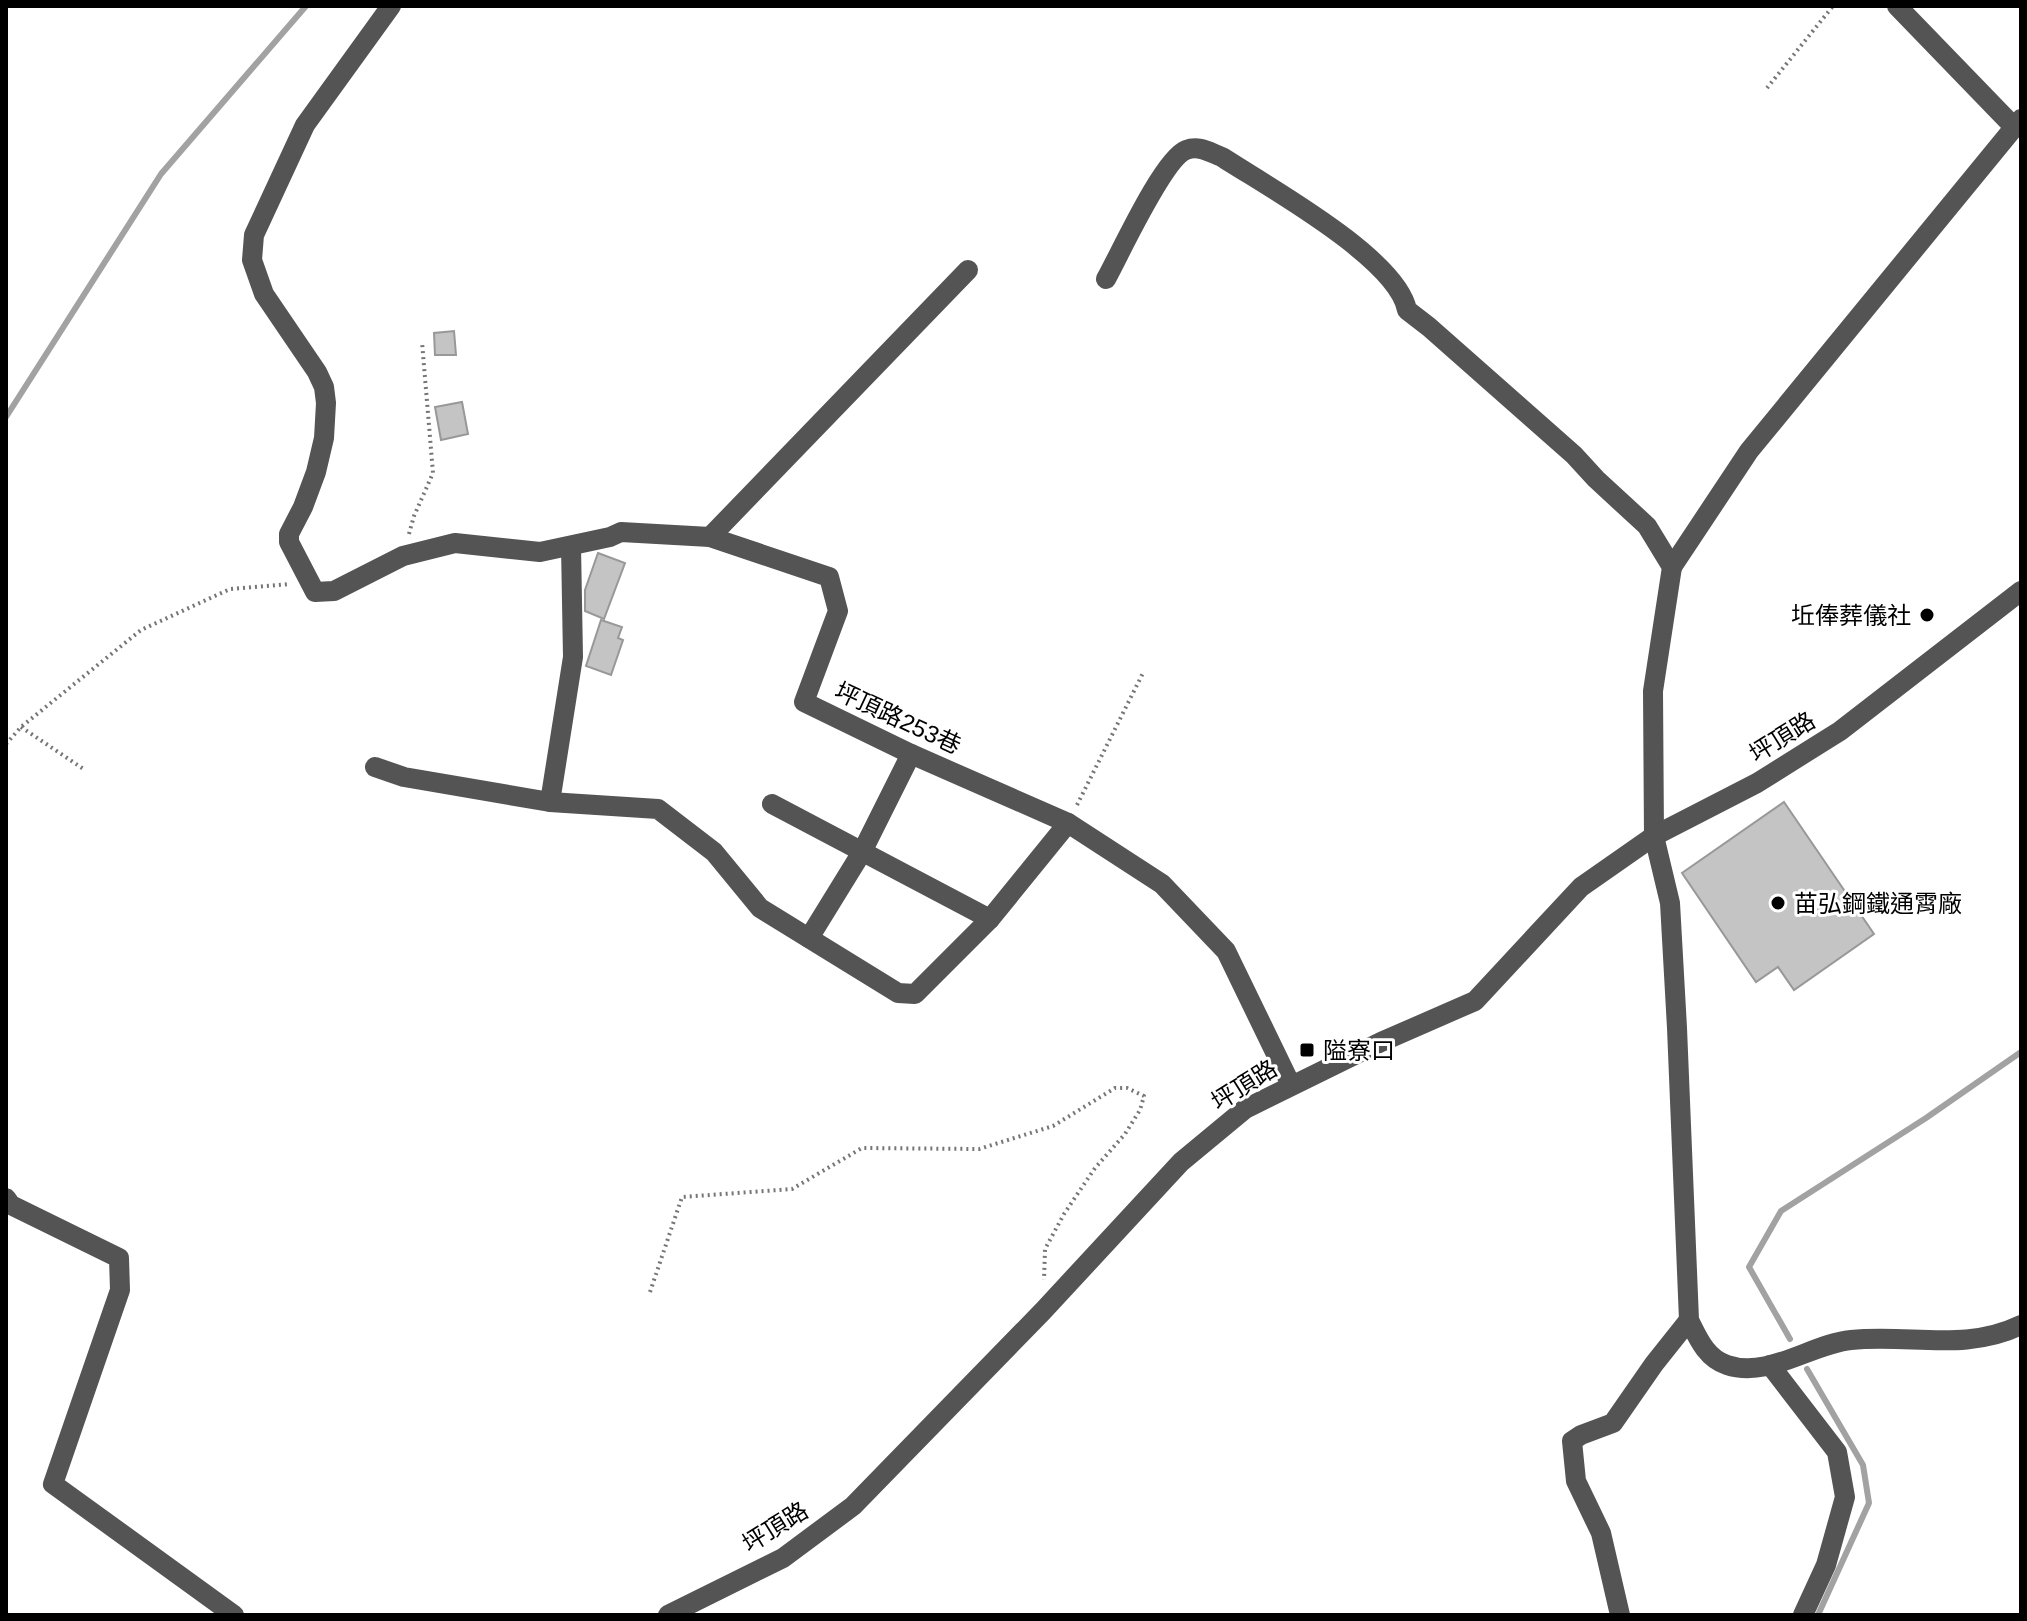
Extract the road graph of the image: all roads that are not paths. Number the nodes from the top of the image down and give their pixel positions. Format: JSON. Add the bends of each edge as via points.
{"nodes":[{"id":1,"x":391,"y":6,"type":"edge"},
{"id":2,"x":1897,"y":6,"type":"edge"},
{"id":3,"x":2018,"y":124,"type":"edge"},
{"id":4,"x":968,"y":270,"type":"dead end"},
{"id":5,"x":1106,"y":279,"type":"dead end"},
{"id":6,"x":710,"y":537,"type":"junction"},
{"id":7,"x":571,"y":546,"type":"junction"},
{"id":8,"x":1672,"y":567,"type":"junction"},
{"id":9,"x":2021,"y":591,"type":"edge"},
{"id":10,"x":911,"y":754,"type":"junction"},
{"id":11,"x":375,"y":767,"type":"dead end"},
{"id":12,"x":550,"y":802,"type":"junction"},
{"id":13,"x":772,"y":804,"type":"dead end"},
{"id":14,"x":1068,"y":823,"type":"junction"},
{"id":15,"x":1654,"y":836,"type":"junction"},
{"id":16,"x":862,"y":852,"type":"junction"},
{"id":17,"x":990,"y":919,"type":"junction"},
{"id":18,"x":809,"y":938,"type":"junction"},
{"id":19,"x":1291,"y":1085,"type":"junction"},
{"id":20,"x":6,"y":1198,"type":"edge"},
{"id":21,"x":1689,"y":1320,"type":"junction"},
{"id":22,"x":2021,"y":1325,"type":"edge"},
{"id":23,"x":1770,"y":1365,"type":"junction"},
{"id":24,"x":234,"y":1615,"type":"edge"},
{"id":25,"x":668,"y":1615,"type":"edge"},
{"id":26,"x":1620,"y":1615,"type":"edge"},
{"id":27,"x":1803,"y":1615,"type":"edge"}],
"edges":[{"from":1,"to":7,"type":"street","name":"坪頂路253巷","via":[[305,125],[254,235],[252,260],[264,294],[324,387],[324,438],[289,542],[315,592],[334,591],[403,556],[455,543],[540,552]]},
{"from":2,"to":3,"type":"street"},
{"from":3,"to":8,"type":"street","via":[[1749,451]]},
{"from":4,"to":6,"type":"street"},
{"from":5,"to":8,"type":"street","via":[[1166,168],[1182,151],[1197,147],[1222,157],[1361,249],[1394,282],[1407,310],[1563,445],[1647,526]]},
{"from":6,"to":7,"type":"street","name":"坪頂路253巷","via":[[621,532]]},
{"from":6,"to":10,"type":"street","name":"坪頂路253巷","via":[[829,577],[838,611],[804,702]]},
{"from":7,"to":12,"type":"street","via":[[573,657]]},
{"from":8,"to":15,"type":"street","via":[[1653,691]]},
{"from":9,"to":15,"type":"street","name":"坪頂路","via":[[1840,731],[1757,783]]},
{"from":10,"to":14,"type":"street","name":"坪頂路253巷"},
{"from":10,"to":16,"type":"street"},
{"from":11,"to":12,"type":"street","via":[[404,777]]},
{"from":12,"to":18,"type":"street","via":[[658,809],[714,852],[760,908]]},
{"from":13,"to":16,"type":"street"},
{"from":14,"to":17,"type":"street"},
{"from":14,"to":19,"type":"street","name":"坪頂路253巷","via":[[1162,884],[1226,951]]},
{"from":15,"to":19,"type":"street","name":"坪頂路","via":[[1581,887],[1475,1001]]},
{"from":15,"to":21,"type":"street","via":[[1670,903]]},
{"from":16,"to":17,"type":"street"},
{"from":16,"to":18,"type":"street"},
{"from":17,"to":18,"type":"street","via":[[915,994],[898,993]]},
{"from":19,"to":25,"type":"street","name":"坪頂路","via":[[1245,1109],[1181,1162],[853,1506],[783,1558]]},
{"from":20,"to":24,"type":"street","via":[[119,1258],[120,1290],[53,1484]]},
{"from":21,"to":23,"type":"street","via":[[1710,1356],[1726,1365]]},
{"from":21,"to":26,"type":"street","via":[[1613,1423],[1572,1441],[1576,1481],[1601,1533]]},
{"from":22,"to":23,"type":"street","via":[[1985,1339],[1852,1340]]},
{"from":23,"to":27,"type":"street","via":[[1837,1452],[1845,1497],[1826,1565]]}]}
